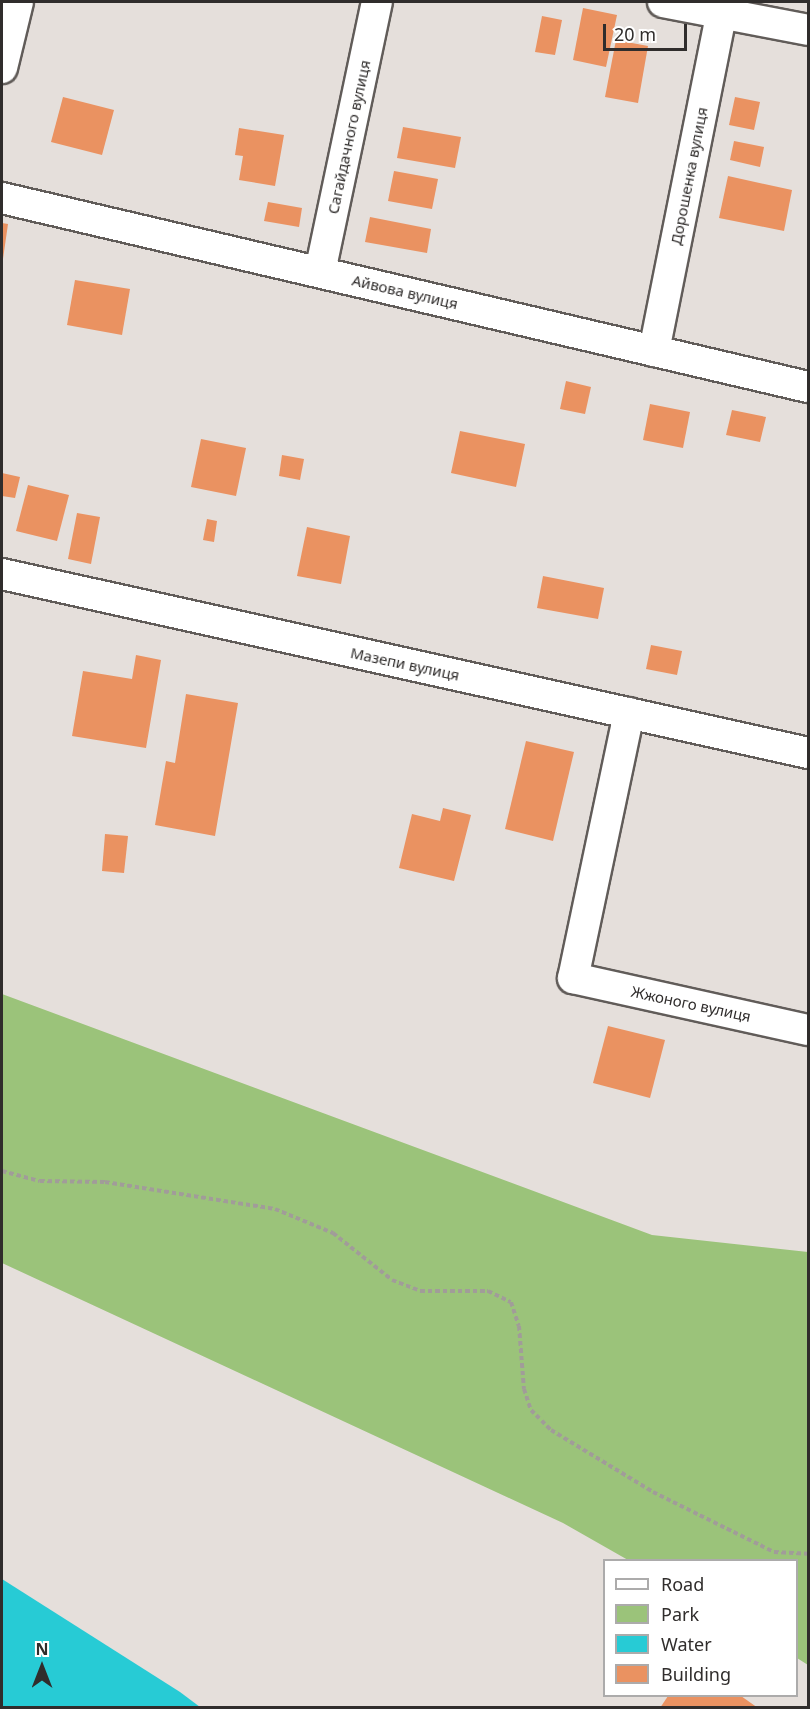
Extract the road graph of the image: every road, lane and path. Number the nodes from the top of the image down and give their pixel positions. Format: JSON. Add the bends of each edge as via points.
{"nodes":[{"id":1,"x":18,"y":2,"type":"edge"},
{"id":2,"x":377,"y":2,"type":"edge"},
{"id":3,"x":663,"y":2,"type":"edge"},
{"id":4,"x":723,"y":7,"type":"edge"},
{"id":5,"x":808,"y":30,"type":"edge"},
{"id":6,"x":2,"y":68,"type":"edge"},
{"id":7,"x":2,"y":198,"type":"edge"},
{"id":8,"x":320,"y":272,"type":"junction"},
{"id":9,"x":654,"y":351,"type":"junction"},
{"id":10,"x":808,"y":387,"type":"edge"},
{"id":11,"x":2,"y":574,"type":"edge"},
{"id":12,"x":629,"y":713,"type":"junction"},
{"id":13,"x":808,"y":753,"type":"edge"},
{"id":14,"x":808,"y":1030,"type":"edge"},
{"id":15,"x":2,"y":1171,"type":"edge"},
{"id":16,"x":808,"y":1554,"type":"edge"}],
"edges":[{"from":1,"to":6,"type":"street"},
{"from":2,"to":8,"type":"street","name":"Сагайдачного вулиця"},
{"from":3,"to":4,"type":"street"},
{"from":4,"to":5,"type":"street"},
{"from":4,"to":9,"type":"street","name":"Дорошенка вулиця"},
{"from":7,"to":8,"type":"street","name":"Айвова вулиця"},
{"from":8,"to":9,"type":"street","name":"Айвова вулиця"},
{"from":9,"to":10,"type":"street","name":"Айвова вулиця"},
{"from":11,"to":12,"type":"street","name":"Мазепи вулиця"},
{"from":12,"to":13,"type":"street","name":"Мазепи вулиця"},
{"from":12,"to":14,"type":"street","name":"Жжоного вулиця","via":[[573,978]]},
{"from":15,"to":16,"type":"path","via":[[40,1181],[105,1182],[275,1209],[333,1233],[392,1280],[420,1290],[488,1290],[511,1302],[519,1326],[524,1389],[531,1410],[551,1430],[653,1492],[774,1552]]}]}
